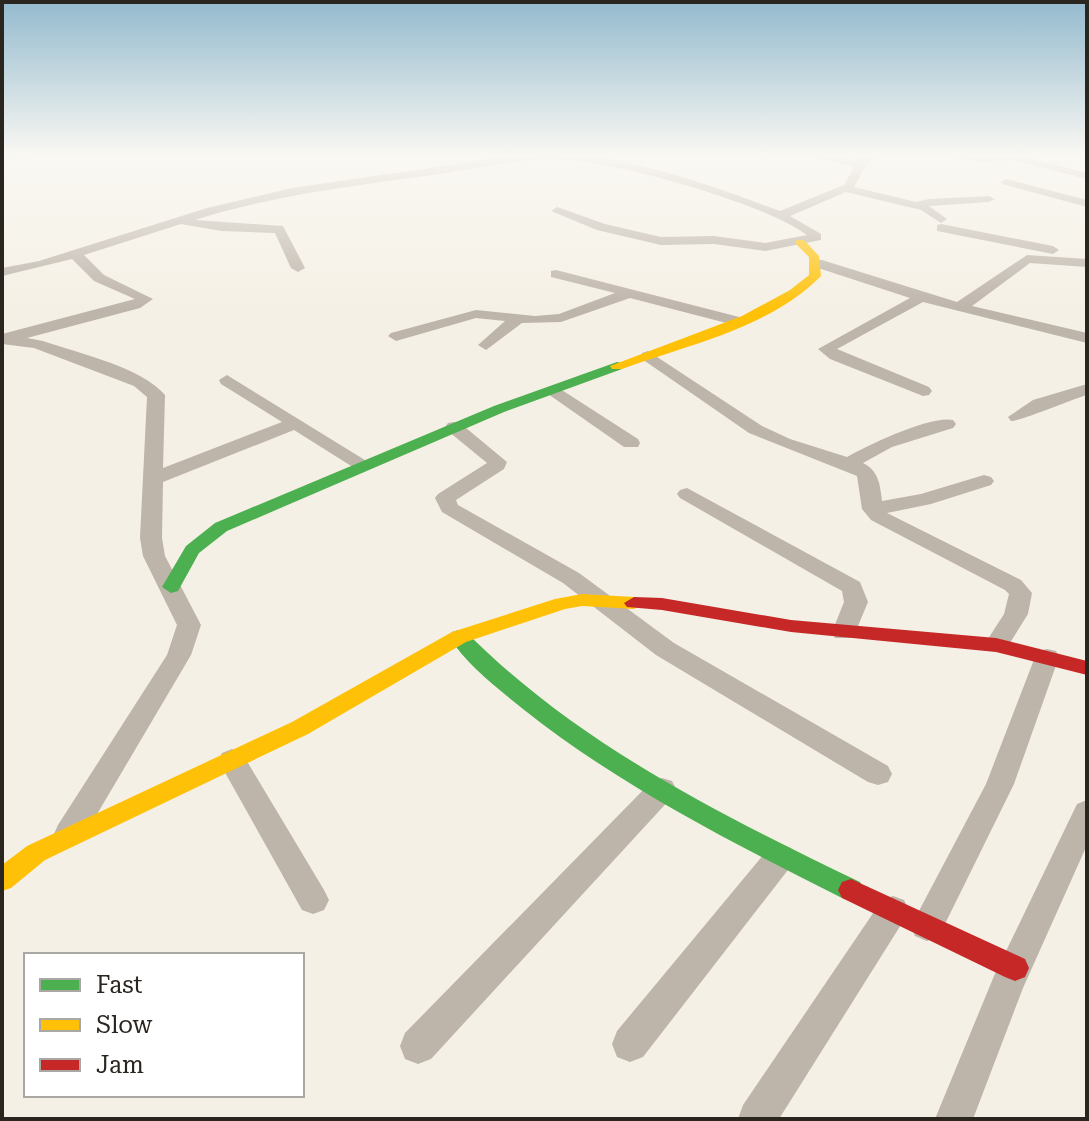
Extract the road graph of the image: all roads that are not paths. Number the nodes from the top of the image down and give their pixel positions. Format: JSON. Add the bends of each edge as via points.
{"nodes":[{"id":1,"x":238,"y":206,"type":"edge"},
{"id":2,"x":753,"y":206,"type":"edge"},
{"id":3,"x":802,"y":206,"type":"edge"},
{"id":4,"x":916,"y":206,"type":"edge"},
{"id":5,"x":557,"y":211,"type":"dead end"},
{"id":6,"x":781,"y":215,"type":"junction"},
{"id":7,"x":180,"y":221,"type":"junction"},
{"id":8,"x":800,"y":242,"type":"junction"},
{"id":9,"x":75,"y":254,"type":"junction"},
{"id":10,"x":1055,"y":261,"type":"junction"},
{"id":11,"x":817,"y":263,"type":"junction"},
{"id":12,"x":1087,"y":263,"type":"edge"},
{"id":13,"x":298,"y":268,"type":"dead end"},
{"id":14,"x":2,"y":272,"type":"edge"},
{"id":15,"x":556,"y":274,"type":"dead end"},
{"id":16,"x":632,"y":292,"type":"junction"},
{"id":17,"x":920,"y":298,"type":"junction"},
{"id":18,"x":959,"y":308,"type":"junction"},
{"id":19,"x":519,"y":318,"type":"junction"},
{"id":20,"x":738,"y":321,"type":"junction"},
{"id":21,"x":396,"y":336,"type":"dead end"},
{"id":22,"x":1087,"y":338,"type":"edge"},
{"id":23,"x":5,"y":339,"type":"edge"},
{"id":24,"x":486,"y":345,"type":"dead end"},
{"id":25,"x":648,"y":356,"type":"junction"},
{"id":26,"x":227,"y":380,"type":"dead end"},
{"id":27,"x":1087,"y":389,"type":"edge"},
{"id":28,"x":554,"y":390,"type":"junction"},
{"id":29,"x":923,"y":391,"type":"dead end"},
{"id":30,"x":1017,"y":417,"type":"dead end"},
{"id":31,"x":296,"y":423,"type":"junction"},
{"id":32,"x":947,"y":424,"type":"dead end"},
{"id":33,"x":454,"y":427,"type":"junction"},
{"id":34,"x":631,"y":443,"type":"dead end"},
{"id":35,"x":848,"y":464,"type":"junction"},
{"id":36,"x":363,"y":465,"type":"junction"},
{"id":37,"x":153,"y":479,"type":"junction"},
{"id":38,"x":984,"y":481,"type":"dead end"},
{"id":39,"x":687,"y":494,"type":"dead end"},
{"id":40,"x":872,"y":509,"type":"junction"},
{"id":41,"x":171,"y":587,"type":"junction"},
{"id":42,"x":602,"y":601,"type":"junction"},
{"id":43,"x":844,"y":632,"type":"junction"},
{"id":44,"x":459,"y":637,"type":"junction"},
{"id":45,"x":996,"y":645,"type":"junction"},
{"id":46,"x":1047,"y":657,"type":"junction"},
{"id":47,"x":1087,"y":668,"type":"edge"},
{"id":48,"x":232,"y":760,"type":"junction"},
{"id":49,"x":878,"y":774,"type":"dead end"},
{"id":50,"x":662,"y":789,"type":"junction"},
{"id":51,"x":1083,"y":829,"type":"edge"},
{"id":52,"x":66,"y":838,"type":"junction"},
{"id":53,"x":780,"y":857,"type":"junction"},
{"id":54,"x":2,"y":880,"type":"edge"},
{"id":55,"x":313,"y":900,"type":"dead end"},
{"id":56,"x":893,"y":910,"type":"junction"},
{"id":57,"x":927,"y":926,"type":"junction"},
{"id":58,"x":1015,"y":968,"type":"junction"},
{"id":59,"x":630,"y":1044,"type":"dead end"},
{"id":60,"x":418,"y":1046,"type":"dead end"},
{"id":61,"x":757,"y":1119,"type":"edge"},
{"id":62,"x":954,"y":1119,"type":"edge"}],
"edges":[{"from":1,"to":7,"type":"street"},
{"from":2,"to":6,"type":"street"},
{"from":3,"to":6,"type":"street"},
{"from":4,"to":10,"type":"street","via":[[930,210],[941,223],[1066,254]]},
{"from":5,"to":8,"type":"street","via":[[661,241],[714,240],[758,247]]},
{"from":6,"to":8,"type":"street","via":[[817,235]]},
{"from":7,"to":9,"type":"street"},
{"from":7,"to":13,"type":"street","via":[[279,229]]},
{"from":8,"to":11,"type":"street"},
{"from":9,"to":14,"type":"street"},
{"from":9,"to":23,"type":"street","via":[[99,278],[146,299]]},
{"from":10,"to":12,"type":"street"},
{"from":10,"to":18,"type":"street","via":[[1023,260]]},
{"from":11,"to":17,"type":"street"},
{"from":11,"to":20,"type":"street","via":[[815,276],[803,289]]},
{"from":15,"to":16,"type":"street"},
{"from":16,"to":19,"type":"street","via":[[561,318]]},
{"from":16,"to":20,"type":"street"},
{"from":17,"to":18,"type":"street"},
{"from":17,"to":29,"type":"street","via":[[826,349]]},
{"from":18,"to":22,"type":"street"},
{"from":19,"to":21,"type":"street","via":[[476,314]]},
{"from":19,"to":24,"type":"street"},
{"from":20,"to":25,"type":"street"},
{"from":23,"to":37,"type":"street","via":[[27,340],[151,388],[157,404]]},
{"from":25,"to":28,"type":"street"},
{"from":25,"to":35,"type":"street","via":[[715,407],[756,430]]},
{"from":26,"to":31,"type":"street"},
{"from":27,"to":30,"type":"street"},
{"from":28,"to":33,"type":"street"},
{"from":28,"to":34,"type":"street"},
{"from":31,"to":36,"type":"street"},
{"from":31,"to":37,"type":"street"},
{"from":32,"to":35,"type":"street","via":[[885,443]]},
{"from":33,"to":36,"type":"street"},
{"from":33,"to":42,"type":"street","via":[[497,465],[445,498],[449,508]]},
{"from":35,"to":40,"type":"street","via":[[869,477]]},
{"from":36,"to":41,"type":"street","via":[[221,527],[192,550]]},
{"from":37,"to":41,"type":"street","via":[[154,556]]},
{"from":38,"to":40,"type":"street"},
{"from":39,"to":43,"type":"street","via":[[852,587],[856,602]]},
{"from":40,"to":45,"type":"street","via":[[1021,593],[1018,611]]},
{"from":41,"to":52,"type":"street","via":[[189,625],[187,637]]},
{"from":42,"to":43,"type":"street","via":[[662,604]]},
{"from":42,"to":44,"type":"street","via":[[538,609]]},
{"from":42,"to":49,"type":"street","via":[[665,649]]},
{"from":43,"to":45,"type":"street"},
{"from":44,"to":48,"type":"street","via":[[300,728]]},
{"from":44,"to":50,"type":"street","via":[[514,690]]},
{"from":45,"to":46,"type":"street"},
{"from":46,"to":47,"type":"street"},
{"from":46,"to":57,"type":"street","via":[[1000,784]]},
{"from":48,"to":52,"type":"street"},
{"from":48,"to":55,"type":"street"},
{"from":50,"to":53,"type":"street"},
{"from":50,"to":60,"type":"street"},
{"from":51,"to":58,"type":"street"},
{"from":52,"to":54,"type":"street"},
{"from":53,"to":56,"type":"street"},
{"from":53,"to":59,"type":"street"},
{"from":56,"to":57,"type":"street"},
{"from":56,"to":61,"type":"street"},
{"from":57,"to":58,"type":"street"},
{"from":58,"to":62,"type":"street"}]}
